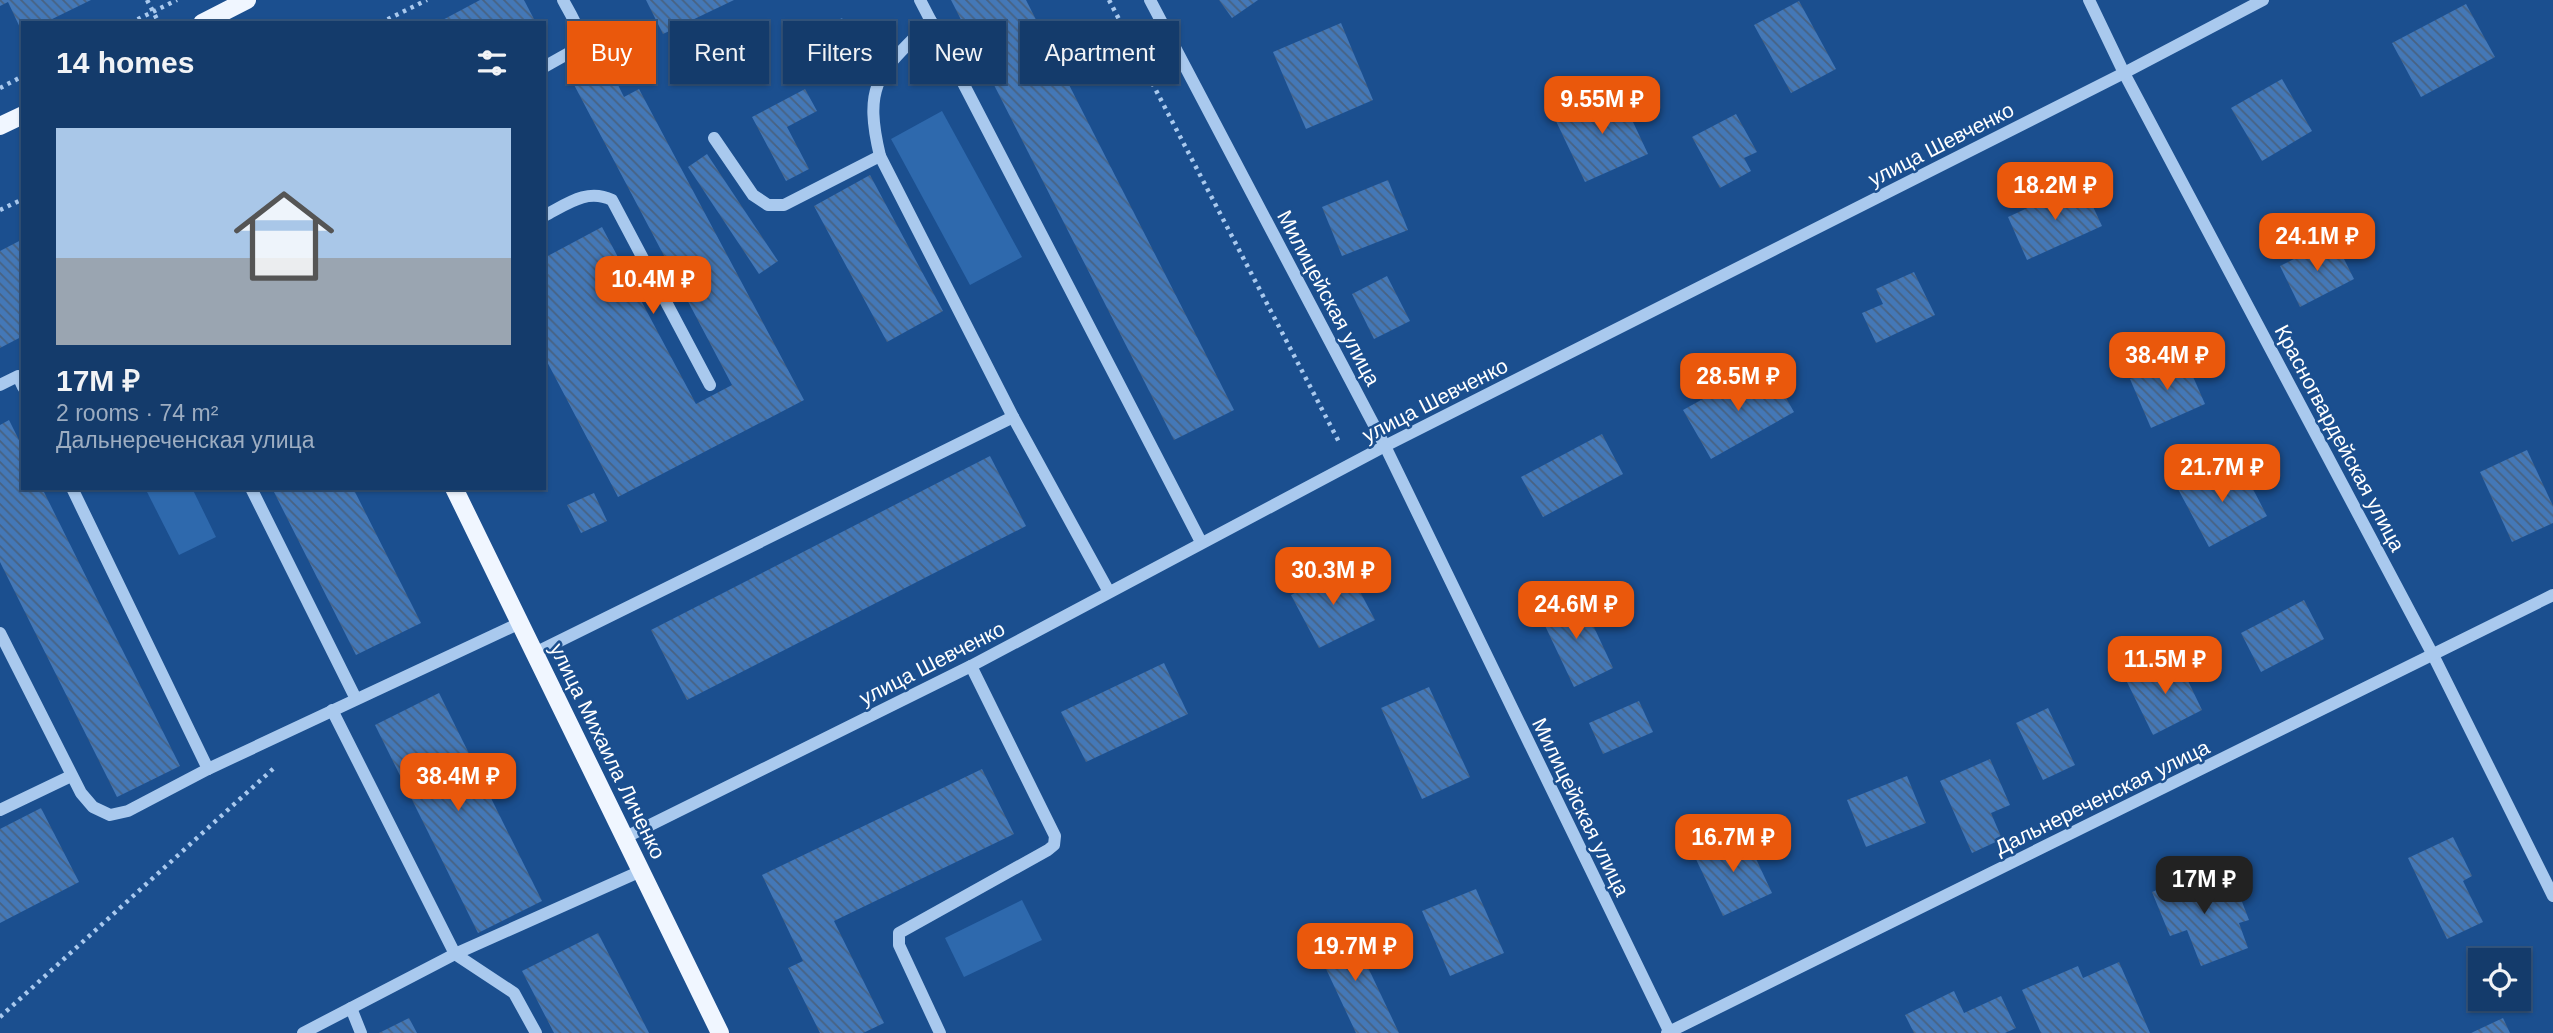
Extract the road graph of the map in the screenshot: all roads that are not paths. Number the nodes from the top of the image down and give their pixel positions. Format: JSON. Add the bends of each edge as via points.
{"nodes":[{"id":1,"x":247,"y":0,"type":"edge"},
{"id":2,"x":564,"y":0,"type":"edge"},
{"id":3,"x":920,"y":0,"type":"edge"},
{"id":4,"x":1150,"y":0,"type":"edge"},
{"id":5,"x":2089,"y":0,"type":"edge"},
{"id":6,"x":2263,"y":0,"type":"edge"},
{"id":7,"x":211,"y":15,"type":"edge"},
{"id":8,"x":931,"y":21,"type":"edge"},
{"id":9,"x":910,"y":43,"type":"edge"},
{"id":10,"x":546,"y":66,"type":"edge"},
{"id":11,"x":2124,"y":73,"type":"junction"},
{"id":12,"x":964,"y":84,"type":"edge"},
{"id":13,"x":21,"y":115,"type":"edge"},
{"id":14,"x":0,"y":126,"type":"edge"},
{"id":15,"x":714,"y":138,"type":"dead end"},
{"id":16,"x":880,"y":156,"type":"junction"},
{"id":17,"x":546,"y":213,"type":"edge"},
{"id":18,"x":21,"y":379,"type":"edge"},
{"id":19,"x":0,"y":385,"type":"edge"},
{"id":20,"x":710,"y":385,"type":"dead end"},
{"id":21,"x":1013,"y":417,"type":"junction"},
{"id":22,"x":1385,"y":446,"type":"junction"},
{"id":23,"x":73,"y":490,"type":"edge"},
{"id":24,"x":252,"y":490,"type":"edge"},
{"id":25,"x":455,"y":490,"type":"edge"},
{"id":26,"x":1201,"y":542,"type":"junction"},
{"id":27,"x":1109,"y":592,"type":"junction"},
{"id":28,"x":2553,"y":595,"type":"edge"},
{"id":29,"x":520,"y":623,"type":"junction"},
{"id":30,"x":0,"y":633,"type":"edge"},
{"id":31,"x":535,"y":653,"type":"junction"},
{"id":32,"x":2433,"y":655,"type":"junction"},
{"id":33,"x":971,"y":666,"type":"junction"},
{"id":34,"x":356,"y":699,"type":"junction"},
{"id":35,"x":332,"y":710,"type":"junction"},
{"id":36,"x":208,"y":769,"type":"junction"},
{"id":37,"x":71,"y":776,"type":"junction"},
{"id":38,"x":0,"y":810,"type":"edge"},
{"id":39,"x":626,"y":837,"type":"junction"},
{"id":40,"x":641,"y":872,"type":"junction"},
{"id":41,"x":2553,"y":896,"type":"edge"},
{"id":42,"x":455,"y":954,"type":"junction"},
{"id":43,"x":351,"y":1008,"type":"junction"},
{"id":44,"x":303,"y":1033,"type":"edge"},
{"id":45,"x":362,"y":1033,"type":"edge"},
{"id":46,"x":536,"y":1033,"type":"edge"},
{"id":47,"x":720,"y":1033,"type":"edge"},
{"id":48,"x":940,"y":1033,"type":"edge"},
{"id":49,"x":1669,"y":1033,"type":"edge"}],
"edges":[{"from":1,"to":7,"type":"main road"},
{"from":2,"to":10,"type":"street","via":[[579,44]]},
{"from":3,"to":8,"type":"street"},
{"from":4,"to":22,"type":"street","name":"Милицейская улица"},
{"from":5,"to":11,"type":"street","name":"Красногвардейская улица"},
{"from":6,"to":11,"type":"street","name":"улица Шевченко"},
{"from":9,"to":16,"type":"street","via":[[876,85],[872,102]]},
{"from":11,"to":22,"type":"street","name":"улица Шевченко"},
{"from":11,"to":32,"type":"street","name":"Красногвардейская улица"},
{"from":12,"to":26,"type":"street"},
{"from":13,"to":14,"type":"main road"},
{"from":15,"to":16,"type":"street","via":[[753,195],[768,205],[784,205]]},
{"from":16,"to":21,"type":"street"},
{"from":17,"to":20,"type":"street","via":[[584,196],[599,194],[612,200]]},
{"from":18,"to":19,"type":"street"},
{"from":21,"to":27,"type":"street"},
{"from":21,"to":31,"type":"street"},
{"from":22,"to":26,"type":"street","name":"улица Шевченко"},
{"from":22,"to":49,"type":"street","name":"Милицейская улица"},
{"from":23,"to":36,"type":"street"},
{"from":24,"to":34,"type":"street"},
{"from":25,"to":29,"type":"main road","name":"улица Михаила Личенко"},
{"from":26,"to":27,"type":"street","name":"улица Шевченко"},
{"from":27,"to":33,"type":"street","name":"улица Шевченко"},
{"from":28,"to":32,"type":"street","name":"Дальнереченская улица"},
{"from":29,"to":31,"type":"main road","name":"улица Михаила Личенко"},
{"from":29,"to":34,"type":"street"},
{"from":30,"to":37,"type":"street"},
{"from":31,"to":39,"type":"main road","name":"улица Михаила Личенко"},
{"from":32,"to":41,"type":"street","name":"Красногвардейская улица"},
{"from":32,"to":49,"type":"street","name":"Дальнереченская улица"},
{"from":33,"to":39,"type":"street","name":"улица Шевченко"},
{"from":33,"to":48,"type":"street","via":[[1055,836],[1048,850],[899,933],[899,944]]},
{"from":34,"to":35,"type":"street"},
{"from":35,"to":36,"type":"street"},
{"from":35,"to":42,"type":"street"},
{"from":36,"to":37,"type":"street","via":[[128,811],[110,815],[93,807]]},
{"from":37,"to":38,"type":"street"},
{"from":39,"to":40,"type":"main road","name":"улица Михаила Личенко"},
{"from":40,"to":42,"type":"street"},
{"from":40,"to":47,"type":"main road","name":"улица Михаила Личенко"},
{"from":42,"to":43,"type":"street"},
{"from":42,"to":46,"type":"street","via":[[514,993]]},
{"from":43,"to":44,"type":"street"},
{"from":43,"to":45,"type":"street"}]}
